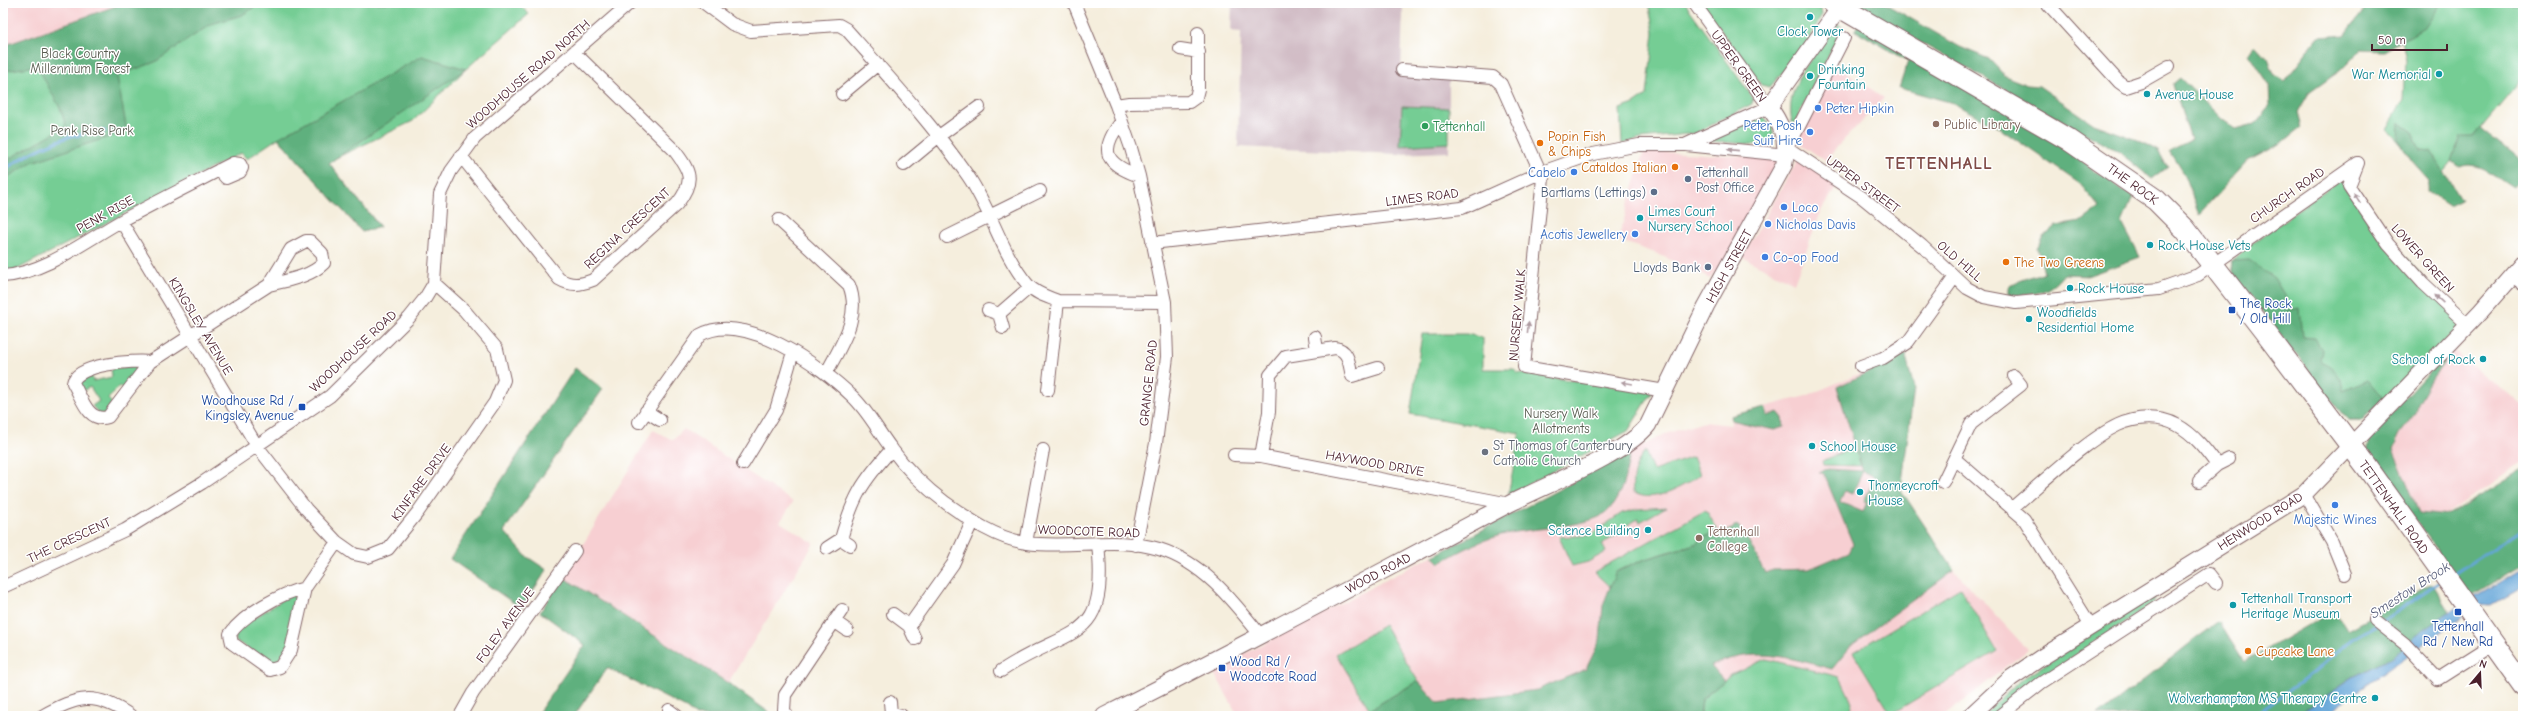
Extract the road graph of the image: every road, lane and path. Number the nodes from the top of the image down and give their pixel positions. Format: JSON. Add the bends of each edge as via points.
{"nodes":[{"id":1,"x":630,"y":3,"type":"edge"},
{"id":2,"x":704,"y":3,"type":"edge"},
{"id":3,"x":1074,"y":3,"type":"edge"},
{"id":4,"x":1694,"y":3,"type":"edge"},
{"id":5,"x":2047,"y":3,"type":"edge"},
{"id":6,"x":1839,"y":4,"type":"edge"},
{"id":7,"x":1198,"y":33,"type":"dead end"},
{"id":8,"x":1844,"y":38,"type":"dead end"},
{"id":9,"x":1180,"y":49,"type":"dead end"},
{"id":10,"x":1199,"y":52,"type":"junction"},
{"id":11,"x":575,"y":53,"type":"junction"},
{"id":12,"x":878,"y":64,"type":"junction"},
{"id":13,"x":2169,"y":66,"type":"dead end"},
{"id":14,"x":1402,"y":70,"type":"dead end"},
{"id":15,"x":842,"y":94,"type":"dead end"},
{"id":16,"x":1116,"y":105,"type":"junction"},
{"id":17,"x":979,"y":107,"type":"dead end"},
{"id":18,"x":1769,"y":107,"type":"junction"},
{"id":19,"x":1121,"y":122,"type":"junction"},
{"id":20,"x":939,"y":136,"type":"junction"},
{"id":21,"x":1686,"y":145,"type":"junction"},
{"id":22,"x":1786,"y":151,"type":"junction"},
{"id":23,"x":461,"y":156,"type":"junction"},
{"id":24,"x":2358,"y":163,"type":"joint"},
{"id":25,"x":902,"y":166,"type":"dead end"},
{"id":26,"x":219,"y":170,"type":"dead end"},
{"id":27,"x":1542,"y":172,"type":"junction"},
{"id":28,"x":1139,"y":176,"type":"junction"},
{"id":29,"x":1040,"y":190,"type":"dead end"},
{"id":30,"x":440,"y":194,"type":"joint"},
{"id":31,"x":990,"y":215,"type":"junction"},
{"id":32,"x":121,"y":221,"type":"junction"},
{"id":33,"x":782,"y":228,"type":"dead end"},
{"id":34,"x":944,"y":237,"type":"dead end"},
{"id":35,"x":1152,"y":243,"type":"junction"},
{"id":36,"x":1922,"y":246,"type":"joint"},
{"id":37,"x":2523,"y":263,"type":"edge"},
{"id":38,"x":2214,"y":265,"type":"junction"},
{"id":39,"x":3,"y":276,"type":"edge"},
{"id":40,"x":1954,"y":278,"type":"junction"},
{"id":41,"x":2518,"y":280,"type":"edge"},
{"id":42,"x":434,"y":283,"type":"junction"},
{"id":43,"x":269,"y":286,"type":"junction"},
{"id":44,"x":1030,"y":287,"type":"junction"},
{"id":45,"x":1058,"y":301,"type":"junction"},
{"id":46,"x":1165,"y":302,"type":"junction"},
{"id":47,"x":988,"y":310,"type":"dead end"},
{"id":48,"x":999,"y":314,"type":"junction"},
{"id":49,"x":2468,"y":325,"type":"junction"},
{"id":50,"x":1003,"y":328,"type":"dead end"},
{"id":51,"x":191,"y":336,"type":"junction"},
{"id":52,"x":1315,"y":338,"type":"dead end"},
{"id":53,"x":1317,"y":350,"type":"junction"},
{"id":54,"x":793,"y":352,"type":"junction"},
{"id":55,"x":150,"y":362,"type":"junction"},
{"id":56,"x":1861,"y":366,"type":"dead end"},
{"id":57,"x":1378,"y":368,"type":"dead end"},
{"id":58,"x":826,"y":374,"type":"junction"},
{"id":59,"x":2014,"y":376,"type":"dead end"},
{"id":60,"x":1048,"y":390,"type":"dead end"},
{"id":61,"x":1665,"y":391,"type":"junction"},
{"id":62,"x":646,"y":412,"type":"junction"},
{"id":63,"x":660,"y":420,"type":"dead end"},
{"id":64,"x":639,"y":422,"type":"dead end"},
{"id":65,"x":1648,"y":425,"type":"joint"},
{"id":66,"x":257,"y":446,"type":"junction"},
{"id":67,"x":2350,"y":446,"type":"junction"},
{"id":68,"x":892,"y":449,"type":"junction"},
{"id":69,"x":1043,"y":450,"type":"dead end"},
{"id":70,"x":1234,"y":455,"type":"dead end"},
{"id":71,"x":1261,"y":456,"type":"junction"},
{"id":72,"x":1955,"y":458,"type":"junction"},
{"id":73,"x":2229,"y":459,"type":"dead end"},
{"id":74,"x":743,"y":464,"type":"dead end"},
{"id":75,"x":2218,"y":465,"type":"junction"},
{"id":76,"x":1943,"y":482,"type":"dead end"},
{"id":77,"x":2199,"y":482,"type":"dead end"},
{"id":78,"x":2304,"y":494,"type":"junction"},
{"id":79,"x":1510,"y":504,"type":"junction"},
{"id":80,"x":2012,"y":508,"type":"junction"},
{"id":81,"x":972,"y":522,"type":"junction"},
{"id":82,"x":125,"y":530,"type":"joint"},
{"id":83,"x":337,"y":542,"type":"junction"},
{"id":84,"x":1026,"y":543,"type":"junction"},
{"id":85,"x":1098,"y":544,"type":"junction"},
{"id":86,"x":1136,"y":545,"type":"junction"},
{"id":87,"x":827,"y":548,"type":"dead end"},
{"id":88,"x":575,"y":551,"type":"dead end"},
{"id":89,"x":2345,"y":574,"type":"dead end"},
{"id":90,"x":2216,"y":583,"type":"dead end"},
{"id":91,"x":2159,"y":584,"type":"junction"},
{"id":92,"x":3,"y":587,"type":"edge"},
{"id":93,"x":305,"y":588,"type":"junction"},
{"id":94,"x":2169,"y":600,"type":"junction"},
{"id":95,"x":842,"y":610,"type":"dead end"},
{"id":96,"x":893,"y":614,"type":"dead end"},
{"id":97,"x":834,"y":621,"type":"junction"},
{"id":98,"x":2378,"y":622,"type":"dead end"},
{"id":99,"x":909,"y":626,"type":"junction"},
{"id":100,"x":2092,"y":626,"type":"junction"},
{"id":101,"x":847,"y":630,"type":"dead end"},
{"id":102,"x":1261,"y":636,"type":"junction"},
{"id":103,"x":2487,"y":636,"type":"junction"},
{"id":104,"x":915,"y":639,"type":"dead end"},
{"id":105,"x":1001,"y":671,"type":"dead end"},
{"id":106,"x":2523,"y":685,"type":"edge"},
{"id":107,"x":42,"y":716,"type":"edge"},
{"id":108,"x":131,"y":716,"type":"edge"},
{"id":109,"x":460,"y":716,"type":"edge"},
{"id":110,"x":788,"y":716,"type":"edge"},
{"id":111,"x":1104,"y":716,"type":"edge"},
{"id":112,"x":1970,"y":716,"type":"edge"},
{"id":113,"x":1999,"y":716,"type":"edge"}],
"edges":[{"from":1,"to":11,"type":"street","name":"WOODHOUSE ROAD NORTH"},
{"from":2,"to":12,"type":"street","via":[[732,24],[751,31],[839,25],[846,29]]},
{"from":3,"to":16,"type":"street","name":"GRANGE ROAD"},
{"from":4,"to":18,"type":"street","name":"UPPER GREEN"},
{"from":5,"to":13,"type":"street","via":[[2126,87],[2141,82]]},
{"from":6,"to":18,"type":"street","name":"UPPER GREEN"},
{"from":6,"to":38,"type":"highway","name":"THE ROCK","via":[[2113,168],[2156,200],[2185,229]]},
{"from":7,"to":10,"type":"street"},
{"from":8,"to":22,"type":"street"},
{"from":9,"to":10,"type":"street"},
{"from":10,"to":16,"type":"street","via":[[1198,90],[1196,97],[1189,102],[1129,102]]},
{"from":11,"to":23,"type":"street","name":"WOODHOUSE ROAD NORTH","via":[[475,138]]},
{"from":11,"to":23,"type":"street","name":"REGINA CRESCENT","via":[[674,150],[684,163],[689,176],[686,191],[677,204],[592,280],[574,284],[559,279]]},
{"from":12,"to":15,"type":"street"},
{"from":12,"to":20,"type":"street"},
{"from":14,"to":27,"type":"street","via":[[1493,76],[1501,84]]},
{"from":16,"to":19,"type":"street","name":"GRANGE ROAD"},
{"from":17,"to":20,"type":"street"},
{"from":18,"to":21,"type":"street","name":"LIMES ROAD"},
{"from":18,"to":22,"type":"street","via":[[1780,125]]},
{"from":19,"to":28,"type":"street","name":"GRANGE ROAD"},
{"from":19,"to":28,"type":"street","via":[[1108,142],[1107,150],[1111,162]]},
{"from":20,"to":25,"type":"street"},
{"from":20,"to":31,"type":"street","via":[[969,176]]},
{"from":22,"to":21,"type":"street","name":"LIMES ROAD","one_way":true},
{"from":21,"to":27,"type":"street","name":"LIMES ROAD","via":[[1639,145],[1593,154]]},
{"from":22,"to":36,"type":"street","name":"UPPER STREET","via":[[1863,198]]},
{"from":22,"to":61,"type":"street","name":"HIGH STREET","via":[[1784,165],[1716,288]]},
{"from":23,"to":30,"type":"street","name":"WOODHOUSE ROAD NORTH"},
{"from":24,"to":38,"type":"street","name":"CHURCH ROAD"},
{"from":49,"to":24,"type":"street","name":"LOWER GREEN","one_way":true,"via":[[2423,283],[2388,244],[2349,186]]},
{"from":26,"to":32,"type":"street","name":"PENK RISE"},
{"from":27,"to":35,"type":"street","name":"LIMES ROAD","via":[[1462,208]]},
{"from":61,"to":27,"type":"street","name":"NURSERY WALK","one_way":true,"via":[[1524,366]]},
{"from":28,"to":35,"type":"street","name":"GRANGE ROAD"},
{"from":29,"to":31,"type":"street"},
{"from":30,"to":42,"type":"street","name":"WOODHOUSE ROAD"},
{"from":31,"to":34,"type":"street"},
{"from":31,"to":44,"type":"street","via":[[1008,257]]},
{"from":32,"to":39,"type":"street","name":"PENK RISE","via":[[36,268]]},
{"from":32,"to":51,"type":"street","name":"KINGSLEY AVENUE"},
{"from":33,"to":58,"type":"street","via":[[849,285],[853,296],[851,323]]},
{"from":35,"to":46,"type":"street","name":"GRANGE ROAD"},
{"from":36,"to":40,"type":"street","name":"OLD HILL"},
{"from":37,"to":41,"type":"street","name":"HENWOOD ROAD"},
{"from":38,"to":40,"type":"street","name":"OLD HILL","via":[[2198,275],[2159,289],[2033,302],[1984,298]]},
{"from":38,"to":67,"type":"highway","name":"THE ROCK"},
{"from":40,"to":56,"type":"street","via":[[1908,342],[1883,358]]},
{"from":41,"to":49,"type":"street","name":"HENWOOD ROAD"},
{"from":42,"to":66,"type":"street","name":"WOODHOUSE ROAD","via":[[409,318],[330,396]]},
{"from":42,"to":83,"type":"street","name":"KINFARE DRIVE","via":[[464,310],[497,349],[504,380],[500,391],[495,402],[418,512],[388,549],[368,557],[354,554]]},
{"from":43,"to":43,"type":"street","via":[[318,269],[324,263],[322,253],[310,241],[291,249]]},
{"from":43,"to":51,"type":"street"},
{"from":44,"to":45,"type":"street"},
{"from":44,"to":48,"type":"street"},
{"from":45,"to":46,"type":"street"},
{"from":45,"to":60,"type":"street"},
{"from":46,"to":86,"type":"street","name":"GRANGE ROAD","via":[[1167,358],[1156,442]]},
{"from":47,"to":48,"type":"street"},
{"from":48,"to":50,"type":"street"},
{"from":49,"to":67,"type":"street","name":"HENWOOD ROAD"},
{"from":51,"to":55,"type":"street"},
{"from":51,"to":66,"type":"street","name":"KINGSLEY AVENUE"},
{"from":52,"to":53,"type":"street"},
{"from":53,"to":57,"type":"street","via":[[1343,349],[1352,376]]},
{"from":53,"to":71,"type":"street","via":[[1286,356],[1270,375],[1269,412]]},
{"from":54,"to":58,"type":"street","name":"WOODCOTE ROAD"},
{"from":54,"to":62,"type":"street","name":"WOODCOTE ROAD","via":[[759,335],[724,328],[710,330],[700,335],[685,354]]},
{"from":54,"to":74,"type":"street","via":[[776,410],[755,457]]},
{"from":55,"to":55,"type":"street","via":[[108,417],[101,419],[92,416],[73,383],[77,374],[82,371],[134,360]]},
{"from":58,"to":68,"type":"street","name":"WOODCOTE ROAD","via":[[853,397]]},
{"from":59,"to":72,"type":"street","via":[[2021,385],[1971,424]]},
{"from":61,"to":65,"type":"street","name":"HIGH STREET"},
{"from":62,"to":63,"type":"street"},
{"from":62,"to":64,"type":"street","name":"WOODCOTE ROAD"},
{"from":65,"to":79,"type":"street","name":"WOOD ROAD","via":[[1642,434],[1617,450]]},
{"from":66,"to":82,"type":"street","name":"WOODHOUSE ROAD"},
{"from":66,"to":83,"type":"street","name":"KINFARE DRIVE","via":[[306,509]]},
{"from":67,"to":78,"type":"street","name":"HENWOOD ROAD"},
{"from":67,"to":103,"type":"highway","name":"TETTENHALL ROAD"},
{"from":68,"to":81,"type":"street","name":"WOODCOTE ROAD","via":[[926,487]]},
{"from":68,"to":87,"type":"street","via":[[860,486],[846,542]]},
{"from":69,"to":84,"type":"street","name":"WOODCOTE ROAD"},
{"from":70,"to":71,"type":"street","name":"HAYWOOD DRIVE"},
{"from":71,"to":79,"type":"street","name":"HAYWOOD DRIVE"},
{"from":72,"to":76,"type":"street"},
{"from":72,"to":80,"type":"street"},
{"from":73,"to":75,"type":"street"},
{"from":75,"to":77,"type":"street"},
{"from":75,"to":80,"type":"street","via":[[2204,447],[2176,424],[2149,418],[2136,419],[2117,426],[2086,447]]},
{"from":78,"to":89,"type":"street","via":[[2332,542]]},
{"from":78,"to":91,"type":"street","name":"HENWOOD ROAD"},
{"from":79,"to":102,"type":"street","name":"WOOD ROAD"},
{"from":80,"to":100,"type":"street","via":[[2024,519]]},
{"from":81,"to":84,"type":"street","name":"WOODCOTE ROAD","via":[[1007,538]]},
{"from":81,"to":99,"type":"street","via":[[953,564]]},
{"from":82,"to":92,"type":"street","name":"THE CRESCENT"},
{"from":83,"to":93,"type":"street"},
{"from":84,"to":85,"type":"street","name":"WOODCOTE ROAD"},
{"from":85,"to":86,"type":"street","name":"WOODCOTE ROAD"},
{"from":85,"to":105,"type":"street","via":[[1101,586],[1092,617],[1082,628],[1010,658]]},
{"from":86,"to":102,"type":"street","name":"WOODCOTE ROAD","via":[[1160,550],[1201,571],[1226,592]]},
{"from":88,"to":109,"type":"street","name":"FOLEY AVENUE","via":[[473,692]]},
{"from":90,"to":94,"type":"street","via":[[2209,574]]},
{"from":91,"to":94,"type":"street"},
{"from":91,"to":100,"type":"street","name":"HENWOOD ROAD"},
{"from":93,"to":93,"type":"street","via":[[291,650],[280,667],[270,670],[232,642],[230,634],[235,627],[278,597]]},
{"from":94,"to":113,"type":"street","via":[[2041,683]]},
{"from":95,"to":97,"type":"street"},
{"from":96,"to":99,"type":"street"},
{"from":97,"to":101,"type":"street"},
{"from":97,"to":110,"type":"street","via":[[785,695],[784,710]]},
{"from":98,"to":103,"type":"street","via":[[2415,653],[2438,679]]},
{"from":99,"to":104,"type":"street"},
{"from":100,"to":112,"type":"street","name":"HENWOOD ROAD","via":[[2011,678]]},
{"from":102,"to":111,"type":"street","name":"WOOD ROAD"},
{"from":103,"to":106,"type":"highway","name":"TETTENHALL ROAD"},
{"from":107,"to":108,"type":"street","via":[[66,703],[85,698],[110,703]]}]}
